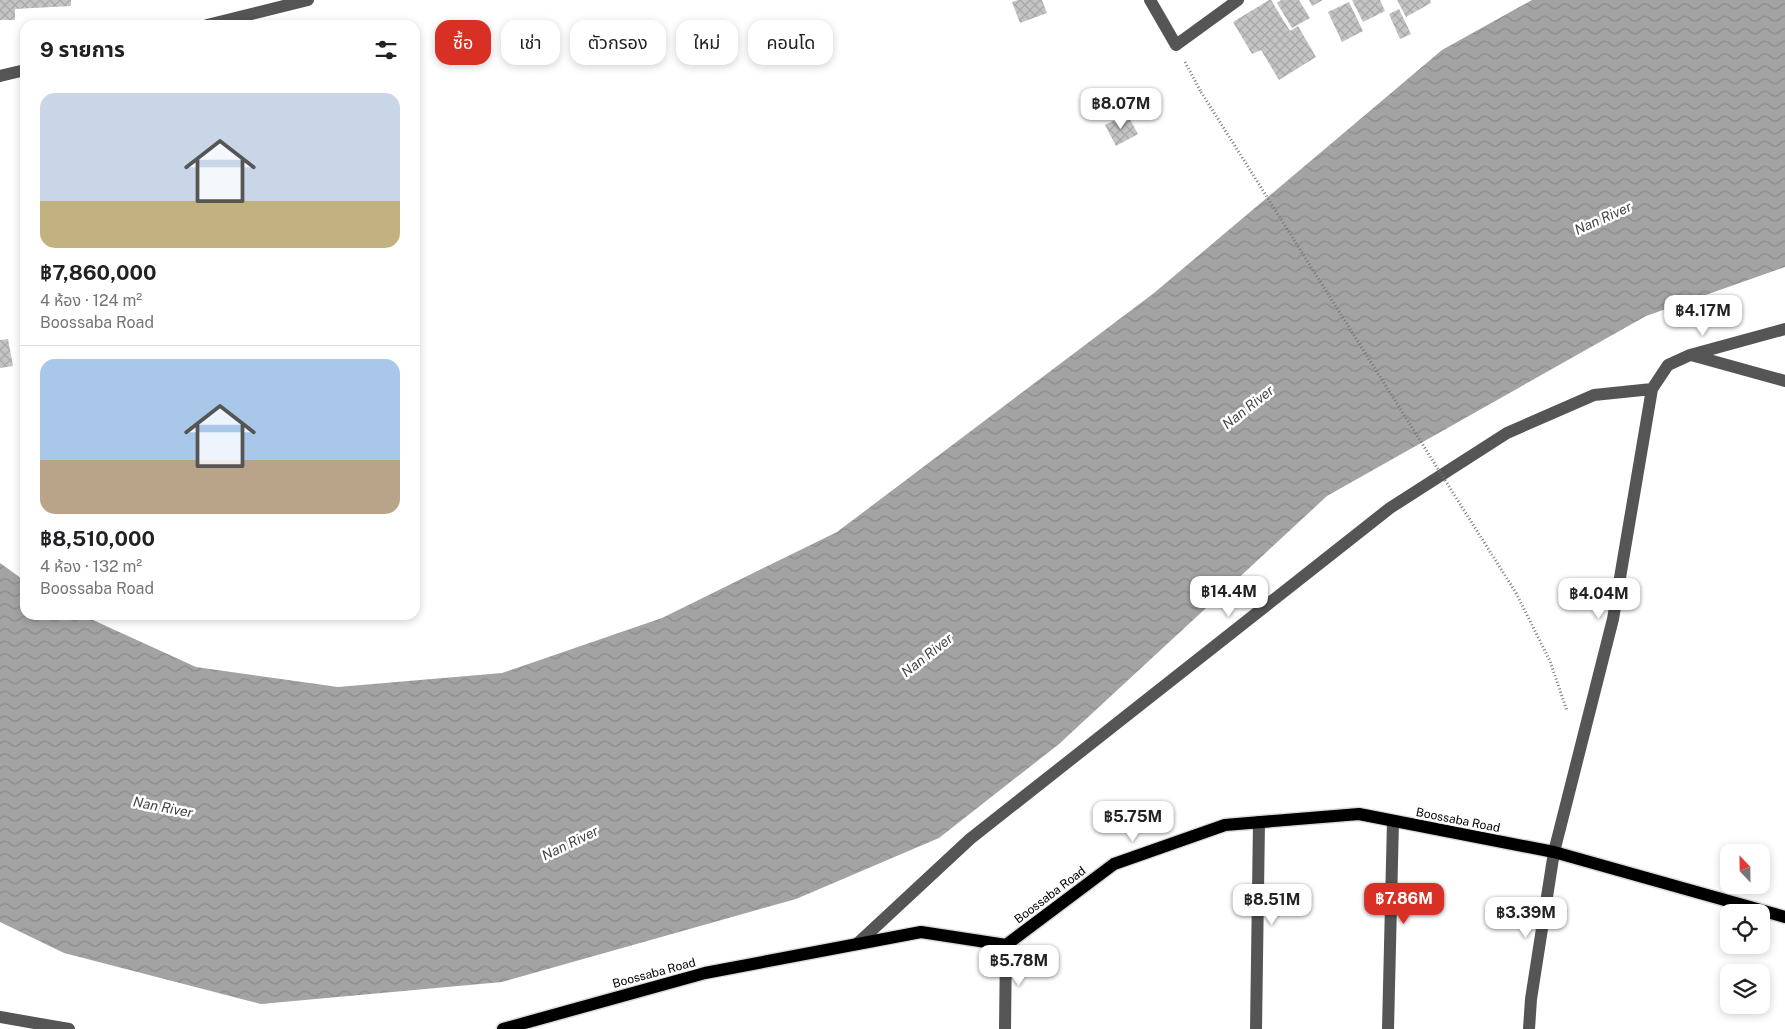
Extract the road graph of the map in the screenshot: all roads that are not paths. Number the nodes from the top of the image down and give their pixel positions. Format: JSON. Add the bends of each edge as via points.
{"nodes":[{"id":1,"x":308,"y":0,"type":"edge"},
{"id":2,"x":1150,"y":0,"type":"edge"},
{"id":3,"x":1238,"y":0,"type":"edge"},
{"id":4,"x":227,"y":20,"type":"edge"},
{"id":5,"x":20,"y":71,"type":"edge"},
{"id":6,"x":0,"y":76,"type":"edge"},
{"id":7,"x":1785,"y":329,"type":"edge"},
{"id":8,"x":1690,"y":355,"type":"junction"},
{"id":9,"x":1785,"y":381,"type":"edge"},
{"id":10,"x":1652,"y":389,"type":"junction"},
{"id":11,"x":1393,"y":821,"type":"junction"},
{"id":12,"x":1259,"y":822,"type":"junction"},
{"id":13,"x":1554,"y":852,"type":"junction"},
{"id":14,"x":1785,"y":917,"type":"edge"},
{"id":15,"x":857,"y":944,"type":"junction"},
{"id":16,"x":1006,"y":945,"type":"junction"},
{"id":17,"x":0,"y":1016,"type":"edge"},
{"id":18,"x":69,"y":1029,"type":"edge"},
{"id":19,"x":503,"y":1029,"type":"edge"},
{"id":20,"x":1005,"y":1029,"type":"edge"},
{"id":21,"x":1256,"y":1029,"type":"edge"},
{"id":22,"x":1388,"y":1029,"type":"edge"},
{"id":23,"x":1529,"y":1029,"type":"edge"}],
"edges":[{"from":1,"to":4,"type":"street"},
{"from":2,"to":3,"type":"street","via":[[1176,45]]},
{"from":5,"to":6,"type":"street"},
{"from":7,"to":8,"type":"street"},
{"from":8,"to":9,"type":"street"},
{"from":8,"to":10,"type":"street","via":[[1668,365]]},
{"from":10,"to":13,"type":"street","via":[[1613,619]]},
{"from":10,"to":15,"type":"street","via":[[1594,395],[1507,433],[1390,508],[970,840]]},
{"from":11,"to":12,"type":"main road","name":"Boossaba Road","via":[[1359,814]]},
{"from":11,"to":13,"type":"main road","name":"Boossaba Road"},
{"from":11,"to":22,"type":"street"},
{"from":12,"to":16,"type":"main road","name":"Boossaba Road","via":[[1225,825],[1114,864]]},
{"from":12,"to":21,"type":"street"},
{"from":13,"to":14,"type":"main road","name":"Boossaba Road"},
{"from":13,"to":23,"type":"street"},
{"from":15,"to":16,"type":"main road","name":"Boossaba Road","via":[[921,932]]},
{"from":15,"to":19,"type":"main road","name":"Boossaba Road","via":[[705,973]]},
{"from":16,"to":20,"type":"street"},
{"from":17,"to":18,"type":"street"}]}
